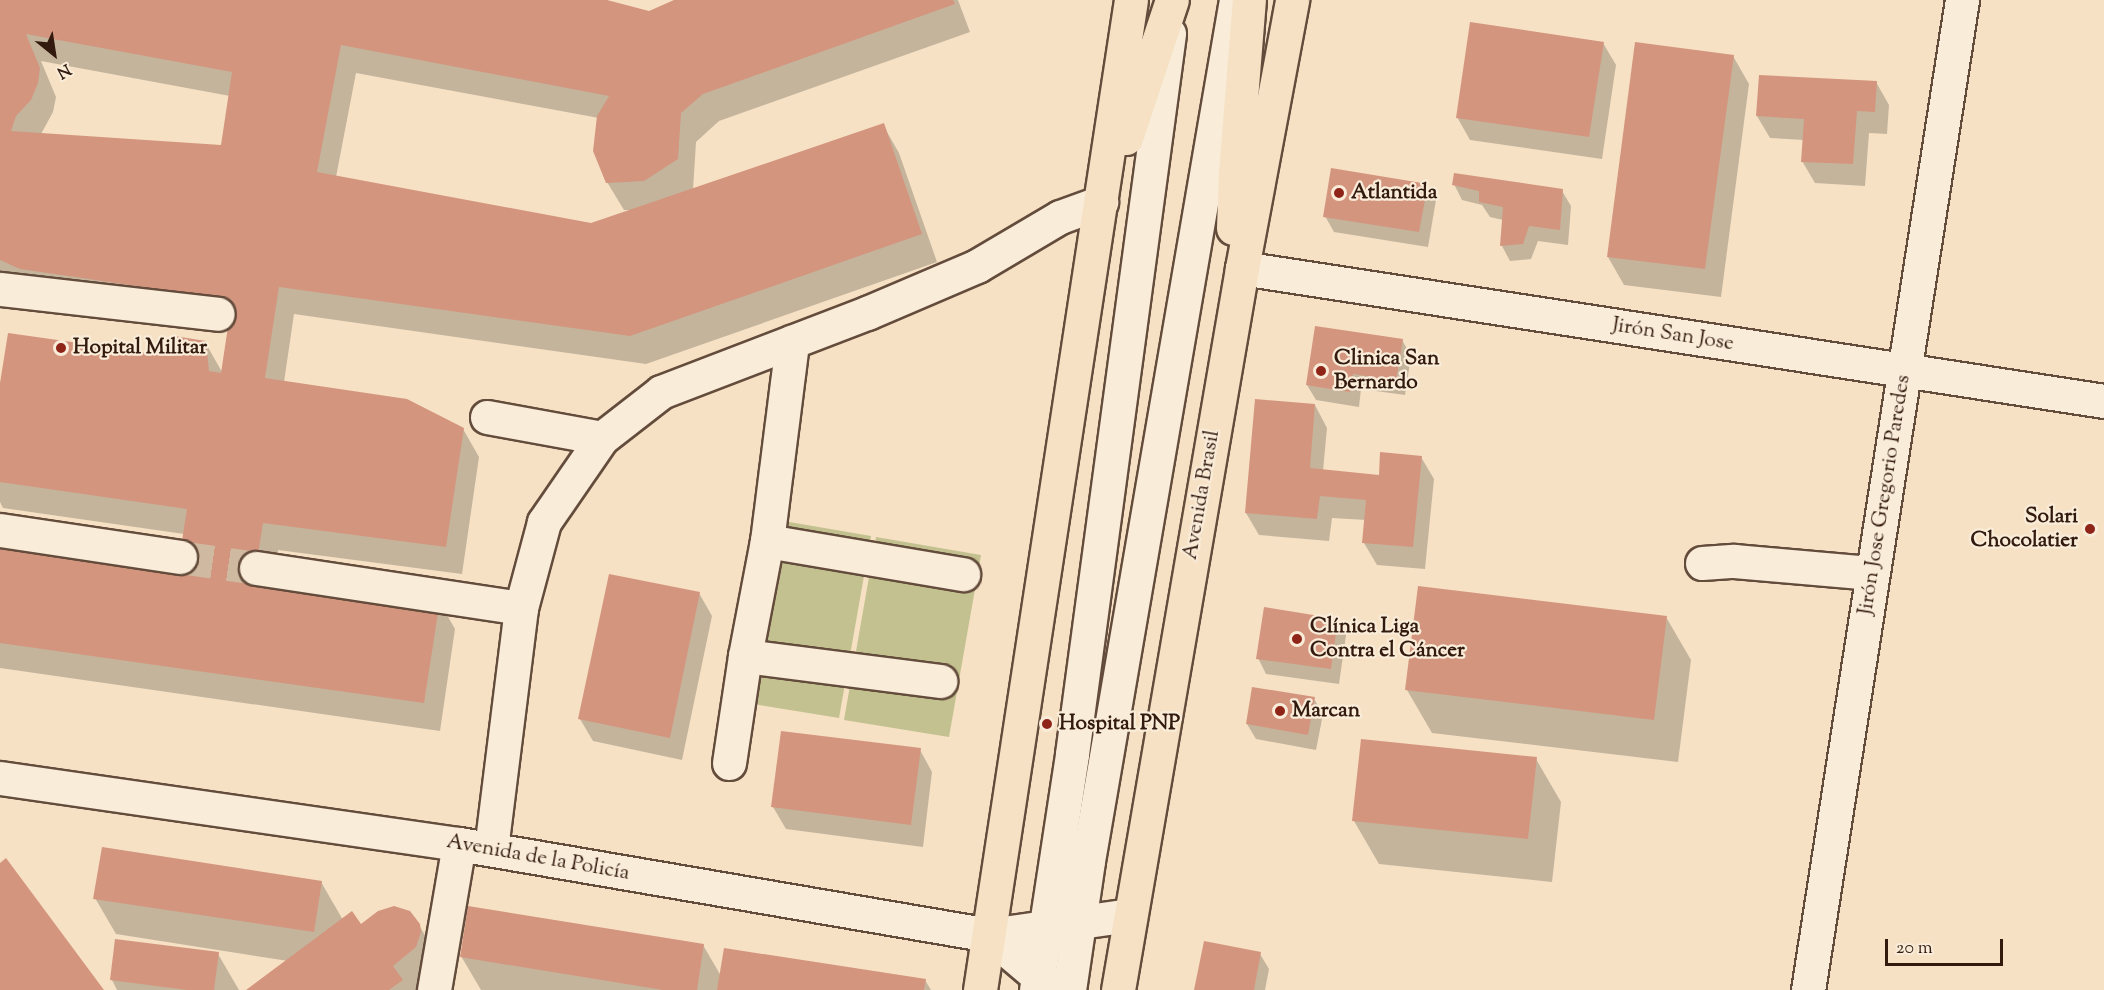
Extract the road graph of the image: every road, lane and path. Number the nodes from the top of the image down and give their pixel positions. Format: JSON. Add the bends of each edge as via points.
{"nodes":[{"id":1,"x":1131,"y":0,"type":"edge"},
{"id":2,"x":1173,"y":0,"type":"edge"},
{"id":3,"x":1236,"y":0,"type":"edge"},
{"id":4,"x":1249,"y":0,"type":"edge"},
{"id":5,"x":1292,"y":0,"type":"edge"},
{"id":6,"x":1962,"y":0,"type":"edge"},
{"id":7,"x":1099,"y":212,"type":"junction"},
{"id":8,"x":1242,"y":268,"type":"junction"},
{"id":9,"x":0,"y":289,"type":"edge"},
{"id":10,"x":218,"y":314,"type":"dead end"},
{"id":11,"x":792,"y":342,"type":"junction"},
{"id":12,"x":1904,"y":370,"type":"junction"},
{"id":13,"x":2104,"y":401,"type":"edge"},
{"id":14,"x":487,"y":417,"type":"dead end"},
{"id":15,"x":602,"y":438,"type":"junction"},
{"id":16,"x":0,"y":530,"type":"edge"},
{"id":17,"x":767,"y":541,"type":"junction"},
{"id":18,"x":180,"y":557,"type":"tunnel mouth"},
{"id":19,"x":1702,"y":563,"type":"dead end"},
{"id":20,"x":256,"y":568,"type":"tunnel mouth"},
{"id":21,"x":1872,"y":573,"type":"junction"},
{"id":22,"x":963,"y":574,"type":"dead end"},
{"id":23,"x":522,"y":608,"type":"junction"},
{"id":24,"x":745,"y":656,"type":"junction"},
{"id":25,"x":940,"y":681,"type":"dead end"},
{"id":26,"x":729,"y":763,"type":"dead end"},
{"id":27,"x":0,"y":778,"type":"edge"},
{"id":28,"x":475,"y":846,"type":"junction"},
{"id":29,"x":1130,"y":915,"type":"junction"},
{"id":30,"x":1079,"y":921,"type":"junction"},
{"id":31,"x":1045,"y":927,"type":"junction"},
{"id":32,"x":989,"y":934,"type":"junction"},
{"id":33,"x":1043,"y":986,"type":"edge"},
{"id":34,"x":434,"y":990,"type":"edge"},
{"id":35,"x":980,"y":990,"type":"edge"},
{"id":36,"x":1069,"y":990,"type":"edge"},
{"id":37,"x":1118,"y":990,"type":"edge"},
{"id":38,"x":1808,"y":990,"type":"edge"}],
"edges":[{"from":1,"to":7,"type":"main road"},
{"from":2,"to":7,"type":"main road"},
{"from":2,"to":31,"type":"street"},
{"from":3,"to":30,"type":"street"},
{"from":4,"to":8,"type":"main road","via":[[1232,222]]},
{"from":5,"to":8,"type":"main road","name":"Avenida Brasil"},
{"from":6,"to":12,"type":"street","name":"Jirón Jose Gregorio Paredes"},
{"from":7,"to":11,"type":"street","via":[[1060,217],[977,266]]},
{"from":7,"to":32,"type":"main road"},
{"from":8,"to":12,"type":"street","name":"Jirón San Jose"},
{"from":8,"to":29,"type":"main road","name":"Avenida Brasil"},
{"from":9,"to":10,"type":"street"},
{"from":11,"to":15,"type":"street","via":[[661,392]]},
{"from":11,"to":17,"type":"street"},
{"from":12,"to":13,"type":"street","name":"Jirón San Jose"},
{"from":12,"to":21,"type":"street","name":"Jirón Jose Gregorio Paredes"},
{"from":14,"to":15,"type":"street"},
{"from":15,"to":23,"type":"street","via":[[544,522]]},
{"from":16,"to":18,"type":"street"},
{"from":17,"to":22,"type":"street"},
{"from":17,"to":24,"type":"street"},
{"from":19,"to":21,"type":"street","via":[[1734,561]]},
{"from":20,"to":23,"type":"street"},
{"from":21,"to":38,"type":"street","name":"Jirón Jose Gregorio Paredes"},
{"from":23,"to":28,"type":"street"},
{"from":24,"to":25,"type":"street"},
{"from":24,"to":26,"type":"street"},
{"from":27,"to":28,"type":"street","name":"Avenida de la Policía"},
{"from":28,"to":32,"type":"street","name":"Avenida de la Policía"},
{"from":28,"to":34,"type":"street"},
{"from":29,"to":30,"type":"street"},
{"from":29,"to":37,"type":"main road","name":"Avenida Brasil"},
{"from":30,"to":31,"type":"street"},
{"from":30,"to":36,"type":"street"},
{"from":31,"to":32,"type":"street"},
{"from":31,"to":33,"type":"street"},
{"from":32,"to":33,"type":"street"},
{"from":32,"to":35,"type":"main road"}]}
